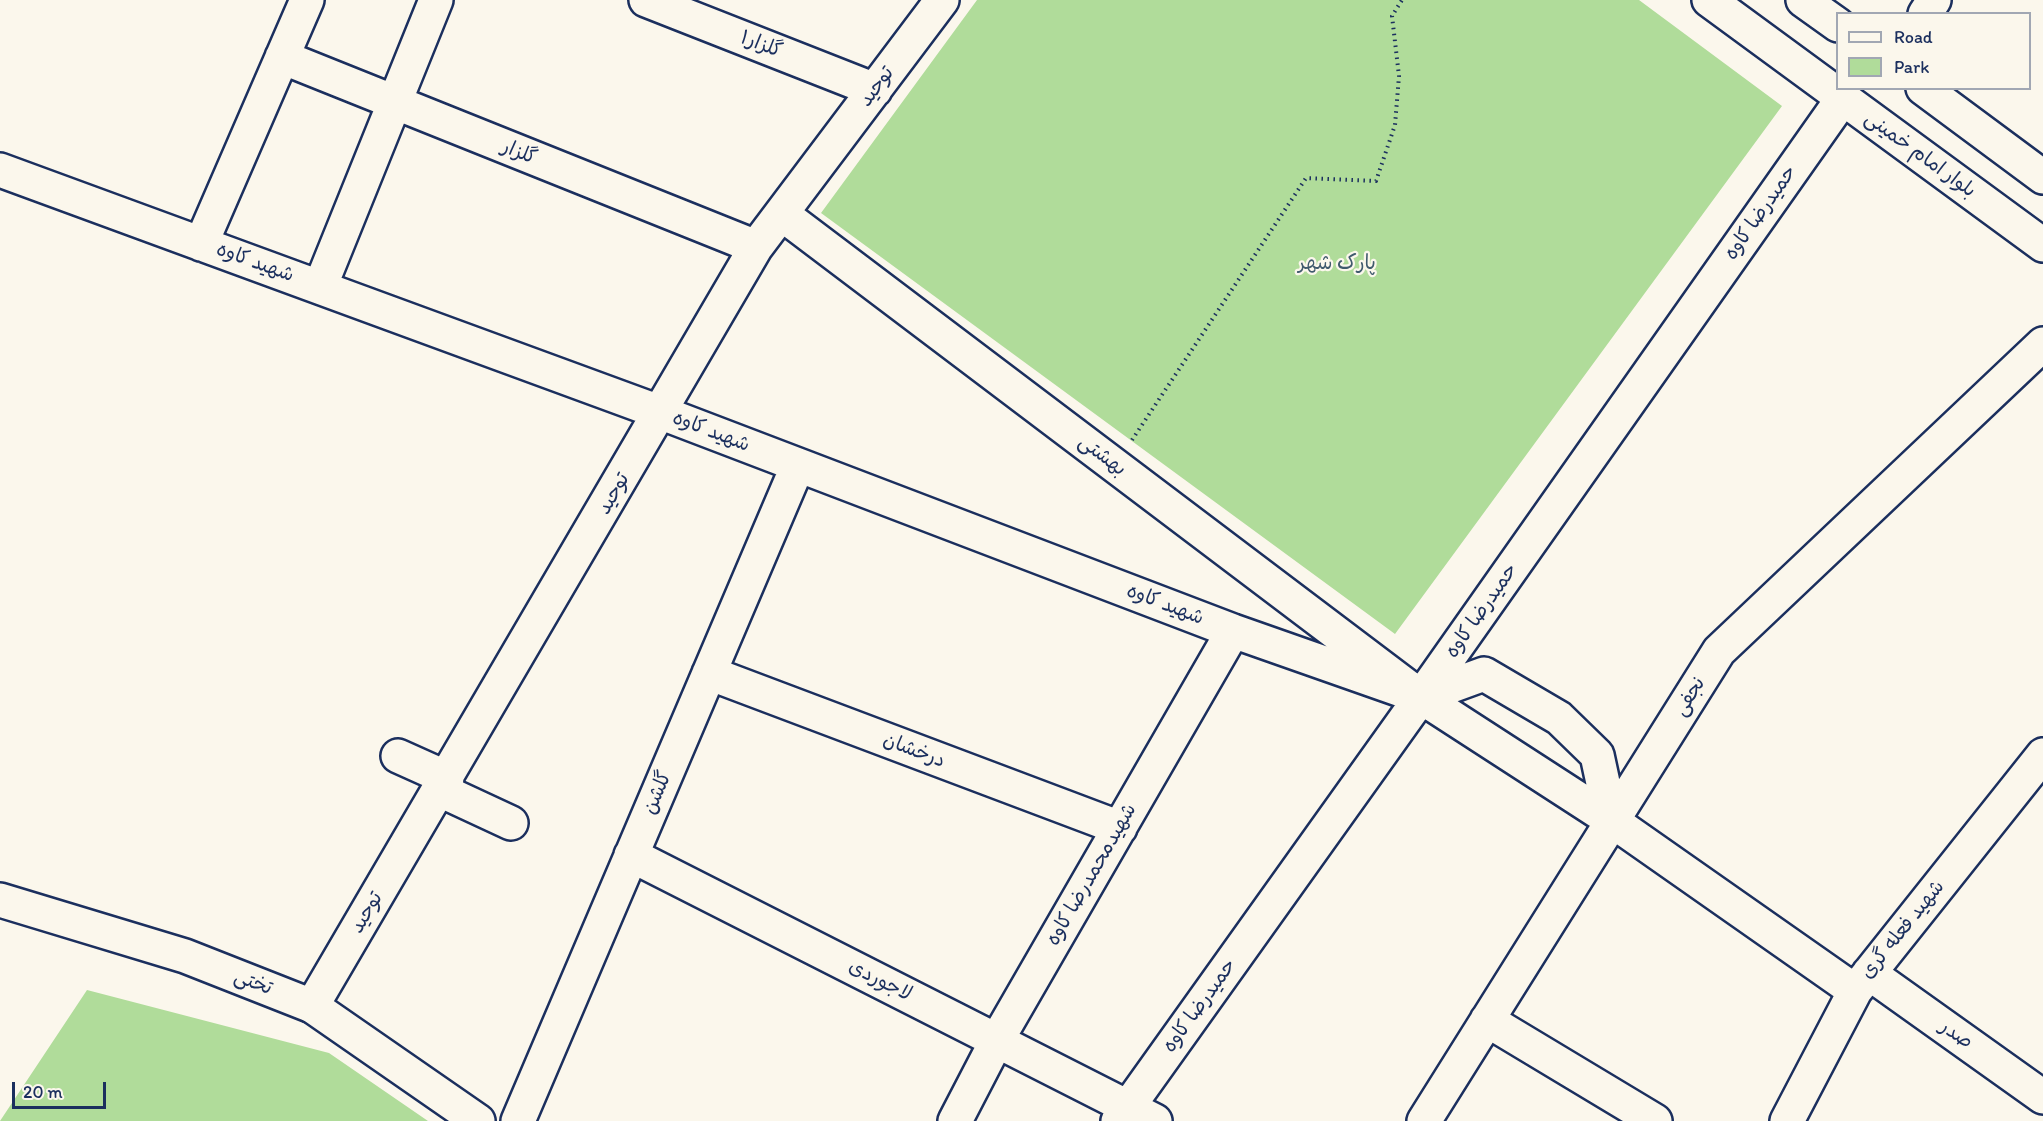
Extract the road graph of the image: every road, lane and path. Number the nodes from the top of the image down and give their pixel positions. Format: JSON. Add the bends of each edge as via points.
{"nodes":[{"id":1,"x":307,"y":0,"type":"edge"},
{"id":2,"x":436,"y":0,"type":"edge"},
{"id":3,"x":646,"y":0,"type":"edge"},
{"id":4,"x":942,"y":0,"type":"edge"},
{"id":5,"x":1402,"y":0,"type":"edge"},
{"id":6,"x":1709,"y":0,"type":"edge"},
{"id":7,"x":1803,"y":0,"type":"edge"},
{"id":8,"x":1836,"y":25,"type":"edge"},
{"id":9,"x":282,"y":57,"type":"junction"},
{"id":10,"x":875,"y":90,"type":"junction"},
{"id":11,"x":1926,"y":90,"type":"edge"},
{"id":12,"x":1842,"y":98,"type":"junction"},
{"id":13,"x":394,"y":103,"type":"junction"},
{"id":14,"x":0,"y":170,"type":"edge"},
{"id":15,"x":2043,"y":177,"type":"edge"},
{"id":16,"x":782,"y":214,"type":"junction"},
{"id":17,"x":201,"y":244,"type":"junction"},
{"id":18,"x":2043,"y":245,"type":"edge"},
{"id":19,"x":756,"y":247,"type":"junction"},
{"id":20,"x":320,"y":287,"type":"junction"},
{"id":21,"x":2043,"y":344,"type":"edge"},
{"id":22,"x":662,"y":413,"type":"junction"},
{"id":23,"x":798,"y":465,"type":"junction"},
{"id":24,"x":1115,"y":466,"type":"junction"},
{"id":25,"x":1233,"y":631,"type":"junction"},
{"id":26,"x":709,"y":674,"type":"junction"},
{"id":27,"x":1421,"y":697,"type":"junction"},
{"id":28,"x":2043,"y":755,"type":"edge"},
{"id":29,"x":398,"y":756,"type":"dead end"},
{"id":30,"x":444,"y":784,"type":"junction"},
{"id":31,"x":1611,"y":820,"type":"junction"},
{"id":32,"x":512,"y":823,"type":"dead end"},
{"id":33,"x":1120,"y":828,"type":"junction"},
{"id":34,"x":632,"y":855,"type":"junction"},
{"id":35,"x":0,"y":900,"type":"edge"},
{"id":36,"x":1862,"y":982,"type":"junction"},
{"id":37,"x":312,"y":1006,"type":"junction"},
{"id":38,"x":1487,"y":1020,"type":"junction"},
{"id":39,"x":997,"y":1040,"type":"junction"},
{"id":40,"x":2043,"y":1097,"type":"edge"},
{"id":41,"x":1134,"y":1116,"type":"edge"},
{"id":42,"x":478,"y":1121,"type":"edge"},
{"id":43,"x":518,"y":1121,"type":"edge"},
{"id":44,"x":955,"y":1121,"type":"edge"},
{"id":45,"x":1424,"y":1121,"type":"edge"},
{"id":46,"x":1655,"y":1121,"type":"edge"},
{"id":47,"x":1787,"y":1121,"type":"edge"}],
"edges":[{"from":1,"to":9,"type":"street"},
{"from":2,"to":13,"type":"street"},
{"from":3,"to":10,"type":"street","name":"گلزار۱"},
{"from":4,"to":10,"type":"street","name":"توحید"},
{"from":5,"to":24,"type":"path","via":[[1392,16],[1399,76],[1395,125],[1376,182],[1306,178]]},
{"from":6,"to":12,"type":"street","name":"بلوار امام خمینی"},
{"from":7,"to":8,"type":"street"},
{"from":9,"to":13,"type":"street","name":"گلزار"},
{"from":9,"to":17,"type":"street"},
{"from":10,"to":16,"type":"street","name":"توحید"},
{"from":11,"to":15,"type":"street"},
{"from":12,"to":18,"type":"street","name":"بلوار امام خمینی"},
{"from":12,"to":27,"type":"street","name":"حمیدرضا کاوه"},
{"from":13,"to":19,"type":"street","name":"گلزار"},
{"from":13,"to":20,"type":"street"},
{"from":14,"to":17,"type":"street","name":"شهید کاوه"},
{"from":16,"to":19,"type":"street","name":"توحید"},
{"from":16,"to":24,"type":"street","name":"بهشتی"},
{"from":17,"to":20,"type":"street","name":"شهید کاوه"},
{"from":19,"to":22,"type":"street","name":"توحید"},
{"from":20,"to":22,"type":"street","name":"شهید کاوه"},
{"from":21,"to":31,"type":"street","name":"نجفی","via":[[1719,651]]},
{"from":22,"to":23,"type":"street","name":"شهید کاوه"},
{"from":22,"to":30,"type":"street","name":"توحید"},
{"from":23,"to":25,"type":"street","name":"شهید کاوه"},
{"from":23,"to":26,"type":"street","name":"گلشن"},
{"from":24,"to":27,"type":"street","name":"بهشتی"},
{"from":25,"to":27,"type":"street","name":"شهید کاوه"},
{"from":25,"to":33,"type":"street","name":"شهیدمحمدرضا کاوه"},
{"from":26,"to":33,"type":"street","name":"درخشان"},
{"from":26,"to":34,"type":"street","name":"گلشن"},
{"from":27,"to":31,"type":"street","name":"صدر"},
{"from":27,"to":31,"type":"street","via":[[1484,674],[1559,718],[1597,755]]},
{"from":27,"to":41,"type":"street","name":"حمیدرضا کاوه"},
{"from":28,"to":36,"type":"street","name":"شهید فعله گری"},
{"from":29,"to":30,"type":"street"},
{"from":30,"to":32,"type":"street"},
{"from":30,"to":37,"type":"street","name":"توحید"},
{"from":31,"to":36,"type":"street","name":"صدر"},
{"from":31,"to":38,"type":"street","name":"نجفی"},
{"from":33,"to":39,"type":"street","name":"شهیدمحمدرضا کاوه"},
{"from":34,"to":39,"type":"street","name":"لاجوردی"},
{"from":34,"to":43,"type":"street","name":"گلشن"},
{"from":35,"to":37,"type":"street","name":"تختی","via":[[185,956]]},
{"from":36,"to":40,"type":"street","name":"صدر"},
{"from":36,"to":47,"type":"street","name":"شهید فعله گری"},
{"from":37,"to":42,"type":"street","name":"تختی"},
{"from":38,"to":45,"type":"street","name":"نجفی"},
{"from":38,"to":46,"type":"street"},
{"from":39,"to":41,"type":"street","name":"لاجوردی"},
{"from":39,"to":44,"type":"street","name":"شهیدمحمدرضا کاوه"}]}
